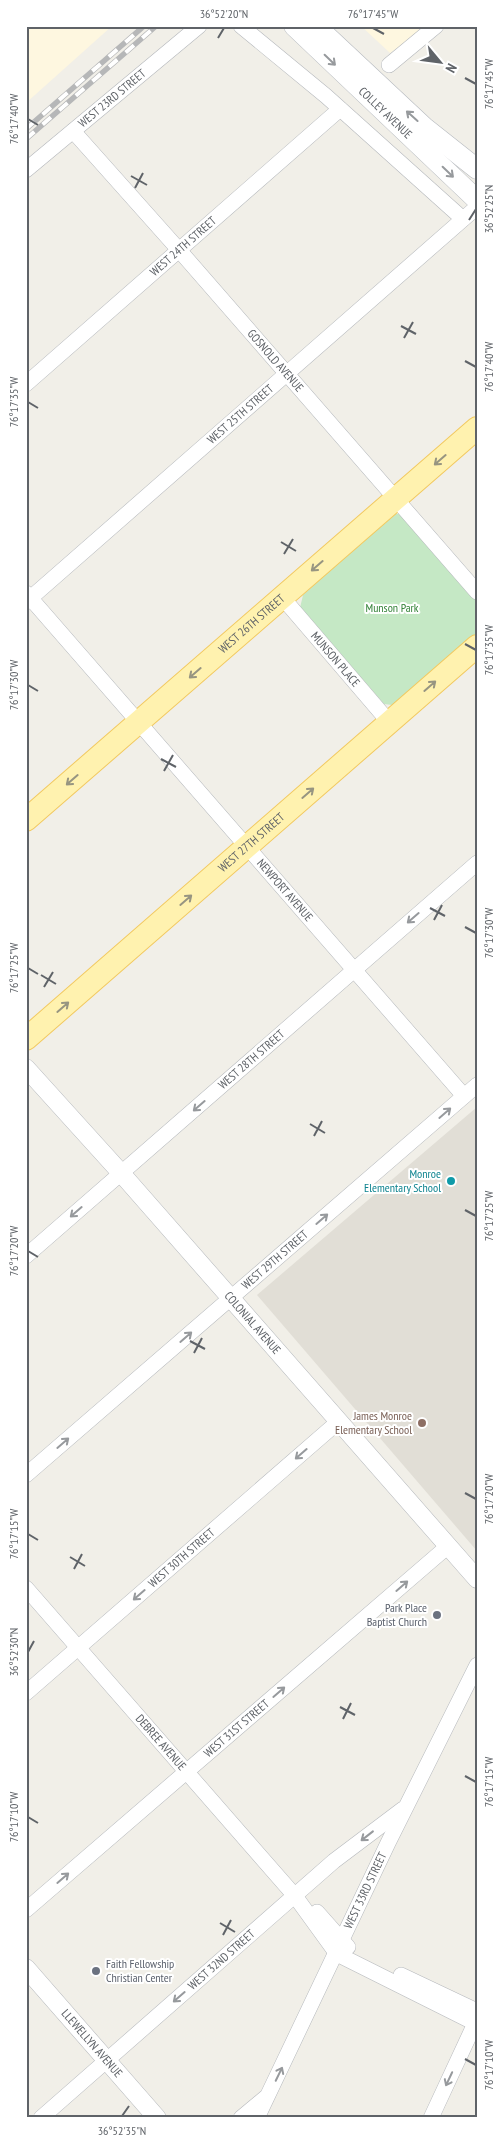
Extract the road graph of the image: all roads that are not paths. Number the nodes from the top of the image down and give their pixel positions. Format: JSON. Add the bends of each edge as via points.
{"nodes":[{"id":1,"x":199,"y":26,"type":"edge"},
{"id":2,"x":241,"y":26,"type":"edge"},
{"id":3,"x":294,"y":26,"type":"edge"},
{"id":4,"x":316,"y":26,"type":"edge"},
{"id":5,"x":436,"y":26,"type":"edge"},
{"id":6,"x":389,"y":65,"type":"dead end"},
{"id":7,"x":340,"y":109,"type":"junction"},
{"id":8,"x":73,"y":131,"type":"junction"},
{"id":9,"x":26,"y":170,"type":"edge"},
{"id":10,"x":477,"y":170,"type":"edge"},
{"id":11,"x":477,"y":200,"type":"edge"},
{"id":12,"x":477,"y":207,"type":"edge"},
{"id":13,"x":463,"y":219,"type":"junction"},
{"id":14,"x":179,"y":250,"type":"junction"},
{"id":15,"x":287,"y":374,"type":"junction"},
{"id":16,"x":26,"y":384,"type":"edge"},
{"id":17,"x":477,"y":428,"type":"edge"},
{"id":18,"x":395,"y":499,"type":"junction"},
{"id":19,"x":477,"y":592,"type":"edge"},
{"id":20,"x":28,"y":597,"type":"edge"},
{"id":21,"x":282,"y":597,"type":"junction"},
{"id":22,"x":477,"y":646,"type":"edge"},
{"id":23,"x":138,"y":722,"type":"junction"},
{"id":24,"x":389,"y":722,"type":"junction"},
{"id":25,"x":26,"y":820,"type":"edge"},
{"id":26,"x":247,"y":846,"type":"junction"},
{"id":27,"x":477,"y":863,"type":"edge"},
{"id":28,"x":354,"y":970,"type":"junction"},
{"id":29,"x":26,"y":1039,"type":"edge"},
{"id":30,"x":26,"y":1068,"type":"edge"},
{"id":31,"x":477,"y":1085,"type":"edge"},
{"id":32,"x":464,"y":1096,"type":"junction"},
{"id":33,"x":121,"y":1173,"type":"junction"},
{"id":34,"x":26,"y":1256,"type":"edge"},
{"id":35,"x":230,"y":1298,"type":"junction"},
{"id":36,"x":338,"y":1422,"type":"junction"},
{"id":37,"x":26,"y":1475,"type":"edge"},
{"id":38,"x":447,"y":1547,"type":"junction"},
{"id":39,"x":477,"y":1579,"type":"edge"},
{"id":40,"x":26,"y":1588,"type":"edge"},
{"id":41,"x":78,"y":1648,"type":"junction"},
{"id":42,"x":477,"y":1665,"type":"edge"},
{"id":43,"x":26,"y":1693,"type":"edge"},
{"id":44,"x":187,"y":1772,"type":"junction"},
{"id":45,"x":406,"y":1806,"type":"junction"},
{"id":46,"x":294,"y":1896,"type":"junction"},
{"id":47,"x":26,"y":1910,"type":"edge"},
{"id":48,"x":339,"y":1948,"type":"junction"},
{"id":49,"x":26,"y":1968,"type":"edge"},
{"id":50,"x":476,"y":2019,"type":"edge"},
{"id":51,"x":107,"y":2060,"type":"junction"},
{"id":52,"x":268,"y":2095,"type":"junction"},
{"id":53,"x":41,"y":2118,"type":"edge"},
{"id":54,"x":157,"y":2118,"type":"edge"},
{"id":55,"x":241,"y":2118,"type":"edge"},
{"id":56,"x":257,"y":2118,"type":"edge"},
{"id":57,"x":431,"y":2118,"type":"edge"}],
"edges":[{"from":1,"to":8,"type":"street","name":"WEST 23RD STREET"},
{"from":2,"to":7,"type":"street"},
{"from":3,"to":11,"type":"main road","name":"COLLEY AVENUE","one_way":true},
{"from":10,"to":4,"type":"main road","name":"COLLEY AVENUE","one_way":true,"via":[[424,127]]},
{"from":5,"to":6,"type":"street"},
{"from":7,"to":13,"type":"street"},
{"from":7,"to":14,"type":"street","name":"WEST 24TH STREET"},
{"from":8,"to":9,"type":"street","name":"WEST 23RD STREET"},
{"from":8,"to":14,"type":"street","name":"GOSNOLD AVENUE"},
{"from":12,"to":13,"type":"street","name":"WEST 25TH STREET"},
{"from":13,"to":15,"type":"street","name":"WEST 25TH STREET"},
{"from":14,"to":15,"type":"street","name":"GOSNOLD AVENUE"},
{"from":14,"to":16,"type":"street","name":"WEST 24TH STREET"},
{"from":15,"to":18,"type":"street","name":"GOSNOLD AVENUE"},
{"from":15,"to":20,"type":"street","name":"WEST 25TH STREET"},
{"from":17,"to":18,"type":"main road","name":"WEST 26TH STREET","one_way":true},
{"from":18,"to":19,"type":"street","name":"GOSNOLD AVENUE"},
{"from":18,"to":21,"type":"main road","name":"WEST 26TH STREET","one_way":true},
{"from":20,"to":23,"type":"street","name":"NEWPORT AVENUE"},
{"from":21,"to":23,"type":"main road","name":"WEST 26TH STREET","one_way":true},
{"from":21,"to":24,"type":"street","name":"MUNSON PLACE"},
{"from":24,"to":22,"type":"main road","name":"WEST 27TH STREET","one_way":true},
{"from":23,"to":25,"type":"main road","name":"WEST 26TH STREET","one_way":true},
{"from":23,"to":26,"type":"street","name":"NEWPORT AVENUE"},
{"from":26,"to":24,"type":"main road","name":"WEST 27TH STREET","one_way":true},
{"from":26,"to":28,"type":"street","name":"NEWPORT AVENUE"},
{"from":29,"to":26,"type":"main road","name":"WEST 27TH STREET","one_way":true},
{"from":27,"to":28,"type":"street","name":"WEST 28TH STREET","one_way":true},
{"from":28,"to":32,"type":"street","name":"NEWPORT AVENUE"},
{"from":28,"to":33,"type":"street","name":"WEST 28TH STREET","one_way":true},
{"from":30,"to":33,"type":"street","name":"COLONIAL AVENUE"},
{"from":31,"to":32,"type":"street","name":"WEST 29TH STREET"},
{"from":35,"to":32,"type":"street","name":"WEST 29TH STREET","one_way":true},
{"from":33,"to":34,"type":"street","name":"WEST 28TH STREET","one_way":true},
{"from":33,"to":35,"type":"street","name":"COLONIAL AVENUE"},
{"from":35,"to":36,"type":"street","name":"COLONIAL AVENUE"},
{"from":37,"to":35,"type":"street","name":"WEST 29TH STREET","one_way":true},
{"from":36,"to":38,"type":"street","name":"COLONIAL AVENUE"},
{"from":36,"to":41,"type":"street","name":"WEST 30TH STREET","one_way":true},
{"from":38,"to":39,"type":"street","name":"COLONIAL AVENUE"},
{"from":44,"to":38,"type":"street","name":"WEST 31ST STREET","one_way":true},
{"from":40,"to":41,"type":"street","name":"DEBREE AVENUE"},
{"from":41,"to":43,"type":"street","name":"WEST 30TH STREET"},
{"from":41,"to":44,"type":"street","name":"DEBREE AVENUE"},
{"from":42,"to":45,"type":"street","name":"WEST 33RD STREET"},
{"from":44,"to":46,"type":"street","name":"DEBREE AVENUE"},
{"from":47,"to":44,"type":"street","name":"WEST 31ST STREET","one_way":true},
{"from":45,"to":46,"type":"street","name":"WEST 32ND STREET","one_way":true},
{"from":45,"to":48,"type":"street","name":"WEST 33RD STREET"},
{"from":46,"to":48,"type":"street","name":"DEBREE AVENUE","via":[[312,1906]]},
{"from":46,"to":51,"type":"street","name":"WEST 32ND STREET","one_way":true},
{"from":48,"to":50,"type":"street","name":"DEBREE AVENUE"},
{"from":52,"to":48,"type":"street","name":"WEST 33RD STREET","one_way":true},
{"from":49,"to":51,"type":"street","name":"LLEWELLYN AVENUE"},
{"from":50,"to":57,"type":"street","one_way":true},
{"from":51,"to":53,"type":"street","name":"WEST 32ND STREET"},
{"from":51,"to":54,"type":"street","name":"LLEWELLYN AVENUE"},
{"from":52,"to":55,"type":"street"},
{"from":52,"to":56,"type":"street","name":"WEST 33RD STREET"}]}
